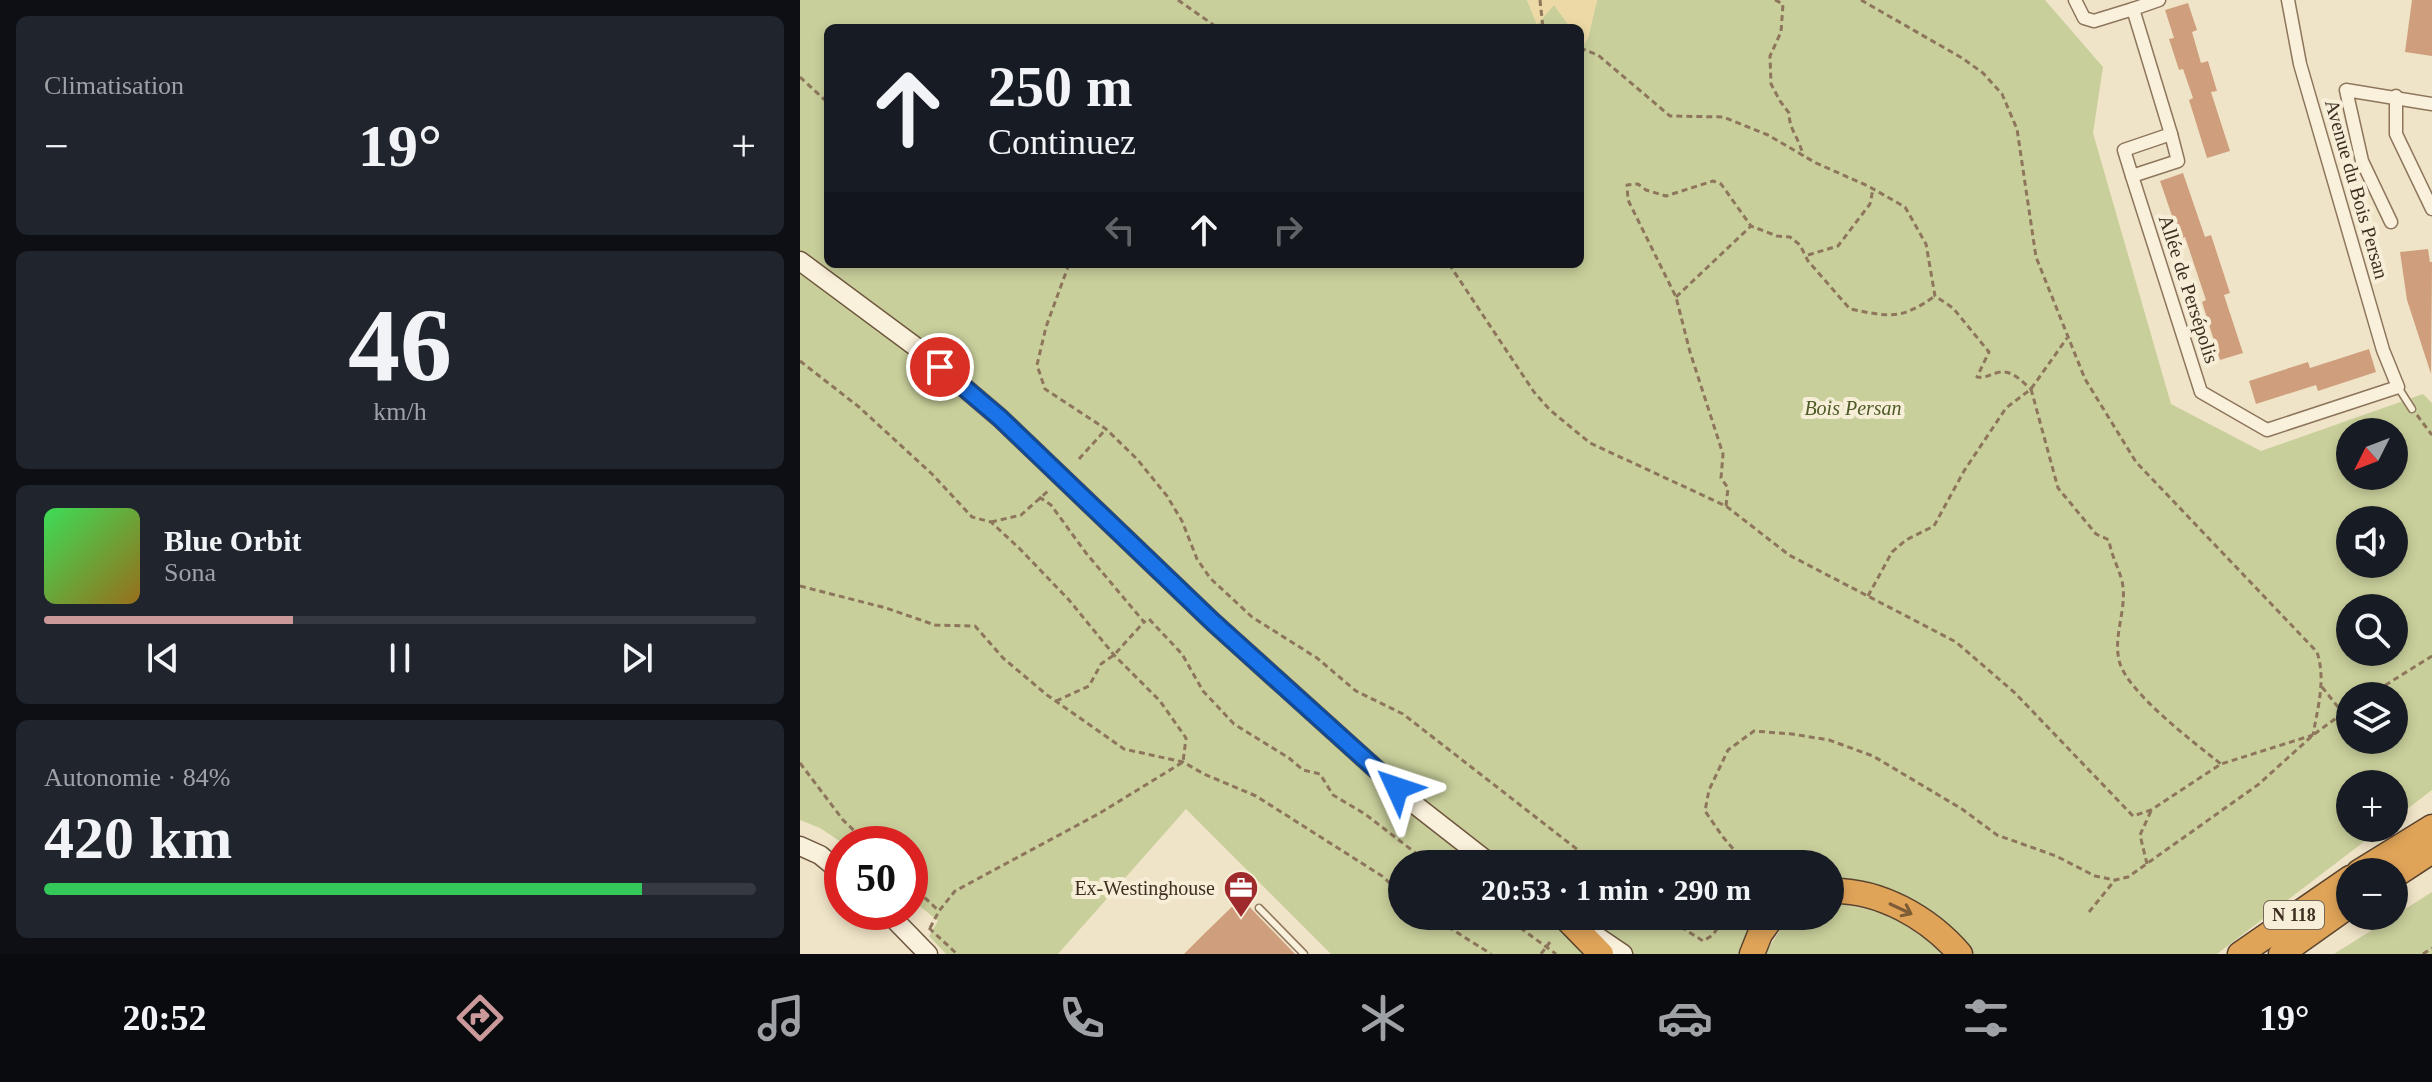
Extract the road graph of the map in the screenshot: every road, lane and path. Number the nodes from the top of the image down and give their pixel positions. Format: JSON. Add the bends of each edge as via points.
{"nodes":[{"id":1,"x":1178,"y":0,"type":"edge"},
{"id":2,"x":1540,"y":0,"type":"edge"},
{"id":3,"x":1775,"y":0,"type":"edge"},
{"id":4,"x":1861,"y":0,"type":"edge"},
{"id":5,"x":2075,"y":0,"type":"edge"},
{"id":6,"x":2159,"y":0,"type":"edge"},
{"id":7,"x":2288,"y":0,"type":"edge"},
{"id":8,"x":2133,"y":9,"type":"junction"},
{"id":9,"x":1212,"y":24,"type":"edge"},
{"id":10,"x":1543,"y":24,"type":"edge"},
{"id":11,"x":1584,"y":50,"type":"edge"},
{"id":12,"x":800,"y":77,"type":"edge"},
{"id":13,"x":2396,"y":96,"type":"junction"},
{"id":14,"x":824,"y":99,"type":"edge"},
{"id":15,"x":2432,"y":104,"type":"edge"},
{"id":16,"x":2171,"y":134,"type":"junction"},
{"id":17,"x":1803,"y":156,"type":"junction"},
{"id":18,"x":2132,"y":176,"type":"junction"},
{"id":19,"x":1873,"y":189,"type":"junction"},
{"id":20,"x":2432,"y":209,"type":"edge"},
{"id":21,"x":2391,"y":222,"type":"dead end"},
{"id":22,"x":1751,"y":226,"type":"junction"},
{"id":23,"x":1808,"y":255,"type":"dead end"},
{"id":24,"x":800,"y":261,"type":"edge"},
{"id":25,"x":1068,"y":268,"type":"edge"},
{"id":26,"x":1452,"y":268,"type":"edge"},
{"id":27,"x":1935,"y":296,"type":"junction"},
{"id":28,"x":1676,"y":297,"type":"junction"},
{"id":29,"x":2067,"y":337,"type":"junction"},
{"id":30,"x":800,"y":361,"type":"edge"},
{"id":31,"x":2020,"y":380,"type":"junction"},
{"id":32,"x":2026,"y":387,"type":"dead end"},
{"id":33,"x":2398,"y":387,"type":"junction"},
{"id":34,"x":2031,"y":389,"type":"junction"},
{"id":35,"x":2025,"y":394,"type":"junction"},
{"id":36,"x":2412,"y":409,"type":"joint"},
{"id":37,"x":1106,"y":429,"type":"junction"},
{"id":38,"x":2432,"y":435,"type":"edge"},
{"id":39,"x":1079,"y":459,"type":"dead end"},
{"id":40,"x":1048,"y":491,"type":"dead end"},
{"id":41,"x":1039,"y":497,"type":"junction"},
{"id":42,"x":1726,"y":506,"type":"junction"},
{"id":43,"x":991,"y":522,"type":"junction"},
{"id":44,"x":800,"y":586,"type":"edge"},
{"id":45,"x":1868,"y":596,"type":"junction"},
{"id":46,"x":1144,"y":622,"type":"junction"},
{"id":47,"x":1114,"y":655,"type":"junction"},
{"id":48,"x":2432,"y":656,"type":"edge"},
{"id":49,"x":2390,"y":682,"type":"edge"},
{"id":50,"x":2322,"y":687,"type":"junction"},
{"id":51,"x":1056,"y":701,"type":"junction"},
{"id":52,"x":2336,"y":704,"type":"edge"},
{"id":53,"x":2336,"y":718,"type":"edge"},
{"id":54,"x":2313,"y":735,"type":"junction"},
{"id":55,"x":1183,"y":762,"type":"junction"},
{"id":56,"x":800,"y":763,"type":"edge"},
{"id":57,"x":2221,"y":764,"type":"junction"},
{"id":58,"x":2151,"y":810,"type":"junction"},
{"id":59,"x":849,"y":826,"type":"edge"},
{"id":60,"x":2432,"y":827,"type":"edge"},
{"id":61,"x":800,"y":846,"type":"edge"},
{"id":62,"x":1412,"y":850,"type":"edge"},
{"id":63,"x":1473,"y":850,"type":"edge"},
{"id":64,"x":1578,"y":850,"type":"edge"},
{"id":65,"x":1734,"y":850,"type":"edge"},
{"id":66,"x":2432,"y":851,"type":"edge"},
{"id":67,"x":824,"y":858,"type":"edge"},
{"id":68,"x":2382,"y":858,"type":"edge"},
{"id":69,"x":2147,"y":864,"type":"junction"},
{"id":70,"x":2408,"y":867,"type":"edge"},
{"id":71,"x":2115,"y":880,"type":"junction"},
{"id":72,"x":1388,"y":881,"type":"edge"},
{"id":73,"x":2336,"y":888,"type":"edge"},
{"id":74,"x":1844,"y":894,"type":"edge"},
{"id":75,"x":928,"y":901,"type":"edge"},
{"id":76,"x":1259,"y":908,"type":"dead end"},
{"id":77,"x":939,"y":911,"type":"junction"},
{"id":78,"x":2089,"y":912,"type":"dead end"},
{"id":79,"x":2336,"y":915,"type":"edge"},
{"id":80,"x":930,"y":928,"type":"joint"},
{"id":81,"x":905,"y":930,"type":"edge"},
{"id":82,"x":1453,"y":930,"type":"edge"},
{"id":83,"x":1524,"y":930,"type":"edge"},
{"id":84,"x":1577,"y":930,"type":"edge"},
{"id":85,"x":1585,"y":930,"type":"edge"},
{"id":86,"x":1686,"y":930,"type":"edge"},
{"id":87,"x":1716,"y":930,"type":"edge"},
{"id":88,"x":1763,"y":930,"type":"edge"},
{"id":89,"x":1550,"y":942,"type":"dead end"},
{"id":90,"x":1547,"y":946,"type":"junction"},
{"id":91,"x":2432,"y":948,"type":"edge"},
{"id":92,"x":928,"y":954,"type":"edge"},
{"id":93,"x":957,"y":954,"type":"edge"},
{"id":94,"x":1304,"y":954,"type":"edge"},
{"id":95,"x":1491,"y":954,"type":"edge"},
{"id":96,"x":1541,"y":954,"type":"edge"},
{"id":97,"x":1556,"y":954,"type":"edge"},
{"id":98,"x":1601,"y":954,"type":"edge"},
{"id":99,"x":1623,"y":954,"type":"edge"},
{"id":100,"x":1752,"y":954,"type":"edge"},
{"id":101,"x":1960,"y":954,"type":"edge"},
{"id":102,"x":2240,"y":954,"type":"edge"},
{"id":103,"x":2281,"y":954,"type":"edge"},
{"id":104,"x":2423,"y":954,"type":"edge"}],
"edges":[{"from":1,"to":9,"type":"path"},
{"from":2,"to":10,"type":"path"},
{"from":3,"to":17,"type":"path","via":[[1783,4],[1781,32],[1770,56],[1771,84],[1789,113],[1789,126]]},
{"from":4,"to":29,"type":"path","via":[[1962,58],[2002,94],[2017,129],[2036,257]]},
{"from":5,"to":8,"type":"street","via":[[2084,18],[2094,21]]},
{"from":6,"to":8,"type":"street"},
{"from":7,"to":33,"type":"street","name":"Avenue du Bois Persan","via":[[2300,64]]},
{"from":8,"to":16,"type":"street"},
{"from":11,"to":17,"type":"path","via":[[1598,55],[1670,116],[1723,117]]},
{"from":12,"to":14,"type":"path"},
{"from":13,"to":15,"type":"street"},
{"from":13,"to":20,"type":"street","via":[[2396,134]]},
{"from":13,"to":21,"type":"street","via":[[2346,90],[2362,161]]},
{"from":16,"to":18,"type":"street","via":[[2178,161]]},
{"from":16,"to":18,"type":"street","name":"Allée de Persépolis","via":[[2124,150]]},
{"from":17,"to":19,"type":"path"},
{"from":18,"to":33,"type":"street","name":"Allée de Persépolis","via":[[2201,392],[2267,430]]},
{"from":19,"to":23,"type":"path","via":[[1870,204],[1838,246]]},
{"from":19,"to":27,"type":"path","via":[[1905,207],[1914,221],[1926,244]]},
{"from":22,"to":27,"type":"path","via":[[1790,237],[1850,309],[1899,316]]},
{"from":22,"to":28,"type":"path"},
{"from":22,"to":28,"type":"path","via":[[1721,184],[1713,181],[1666,196],[1627,185],[1628,200]]},
{"from":24,"to":63,"type":"main road","via":[[920,350],[1000,418],[1213,622]]},
{"from":25,"to":37,"type":"path","via":[[1037,365],[1045,389]]},
{"from":26,"to":42,"type":"path","via":[[1534,392],[1573,430],[1590,443]]},
{"from":27,"to":31,"type":"path","via":[[1953,308],[1989,352],[1977,377],[2000,371]]},
{"from":28,"to":42,"type":"path","via":[[1723,454]]},
{"from":29,"to":34,"type":"path"},
{"from":29,"to":50,"type":"path","via":[[2085,379],[2136,462],[2317,652]]},
{"from":30,"to":43,"type":"path","via":[[859,407],[972,517]]},
{"from":31,"to":34,"type":"path"},
{"from":31,"to":35,"type":"path"},
{"from":32,"to":34,"type":"path"},
{"from":33,"to":36,"type":"lane"},
{"from":34,"to":35,"type":"path"},
{"from":34,"to":57,"type":"path","via":[[2058,488],[2096,534],[2109,540],[2122,581],[2118,659],[2125,677],[2175,728]]},
{"from":35,"to":45,"type":"path","via":[[2006,408],[1934,526],[1892,552]]},
{"from":36,"to":38,"type":"path"},
{"from":37,"to":39,"type":"path"},
{"from":37,"to":64,"type":"path","via":[[1167,496],[1210,578],[1252,617],[1317,658],[1356,691],[1403,714]]},
{"from":40,"to":41,"type":"path"},
{"from":41,"to":43,"type":"path","via":[[1021,515]]},
{"from":41,"to":46,"type":"path","via":[[1051,505]]},
{"from":42,"to":45,"type":"path","via":[[1789,555]]},
{"from":43,"to":47,"type":"path","via":[[1069,600]]},
{"from":44,"to":51,"type":"path","via":[[935,625],[975,626],[1003,658]]},
{"from":45,"to":58,"type":"path","via":[[1956,642],[2015,693],[2133,816]]},
{"from":46,"to":47,"type":"path"},
{"from":46,"to":62,"type":"path","via":[[1149,619],[1165,634],[1203,691],[1234,724],[1303,770],[1320,774],[1333,795]]},
{"from":47,"to":51,"type":"path","via":[[1101,664],[1089,686]]},
{"from":47,"to":55,"type":"path","via":[[1160,701],[1186,738]]},
{"from":48,"to":49,"type":"path"},
{"from":50,"to":52,"type":"path"},
{"from":50,"to":54,"type":"path"},
{"from":51,"to":55,"type":"path","via":[[1124,749]]},
{"from":53,"to":54,"type":"path"},
{"from":54,"to":57,"type":"path"},
{"from":54,"to":69,"type":"path","via":[[2259,784]]},
{"from":55,"to":72,"type":"path","via":[[1256,796]]},
{"from":55,"to":77,"type":"path","via":[[955,891]]},
{"from":56,"to":59,"type":"path"},
{"from":57,"to":58,"type":"path"},
{"from":58,"to":69,"type":"path","via":[[2140,835]]},
{"from":60,"to":68,"type":"highway"},
{"from":61,"to":67,"type":"main road"},
{"from":65,"to":71,"type":"path","via":[[1705,811],[1728,750],[1754,731],[1829,740],[1873,756],[1997,835]]},
{"from":66,"to":70,"type":"highway"},
{"from":69,"to":71,"type":"path"},
{"from":71,"to":78,"type":"path"},
{"from":73,"to":102,"type":"highway","number":"N 118"},
{"from":74,"to":101,"type":"highway","one_way":true,"via":[[1908,911]]},
{"from":75,"to":77,"type":"path"},
{"from":76,"to":94,"type":"lane"},
{"from":77,"to":80,"type":"path"},
{"from":79,"to":103,"type":"highway","number":"N 118"},
{"from":80,"to":93,"type":"path"},
{"from":81,"to":92,"type":"main road"},
{"from":82,"to":95,"type":"path"},
{"from":83,"to":90,"type":"path"},
{"from":84,"to":98,"type":"highway"},
{"from":85,"to":99,"type":"main road"},
{"from":86,"to":87,"type":"path","via":[[1703,941]]},
{"from":88,"to":100,"type":"highway"},
{"from":89,"to":90,"type":"path"},
{"from":90,"to":96,"type":"path"},
{"from":90,"to":97,"type":"path"},
{"from":91,"to":104,"type":"path"}]}
